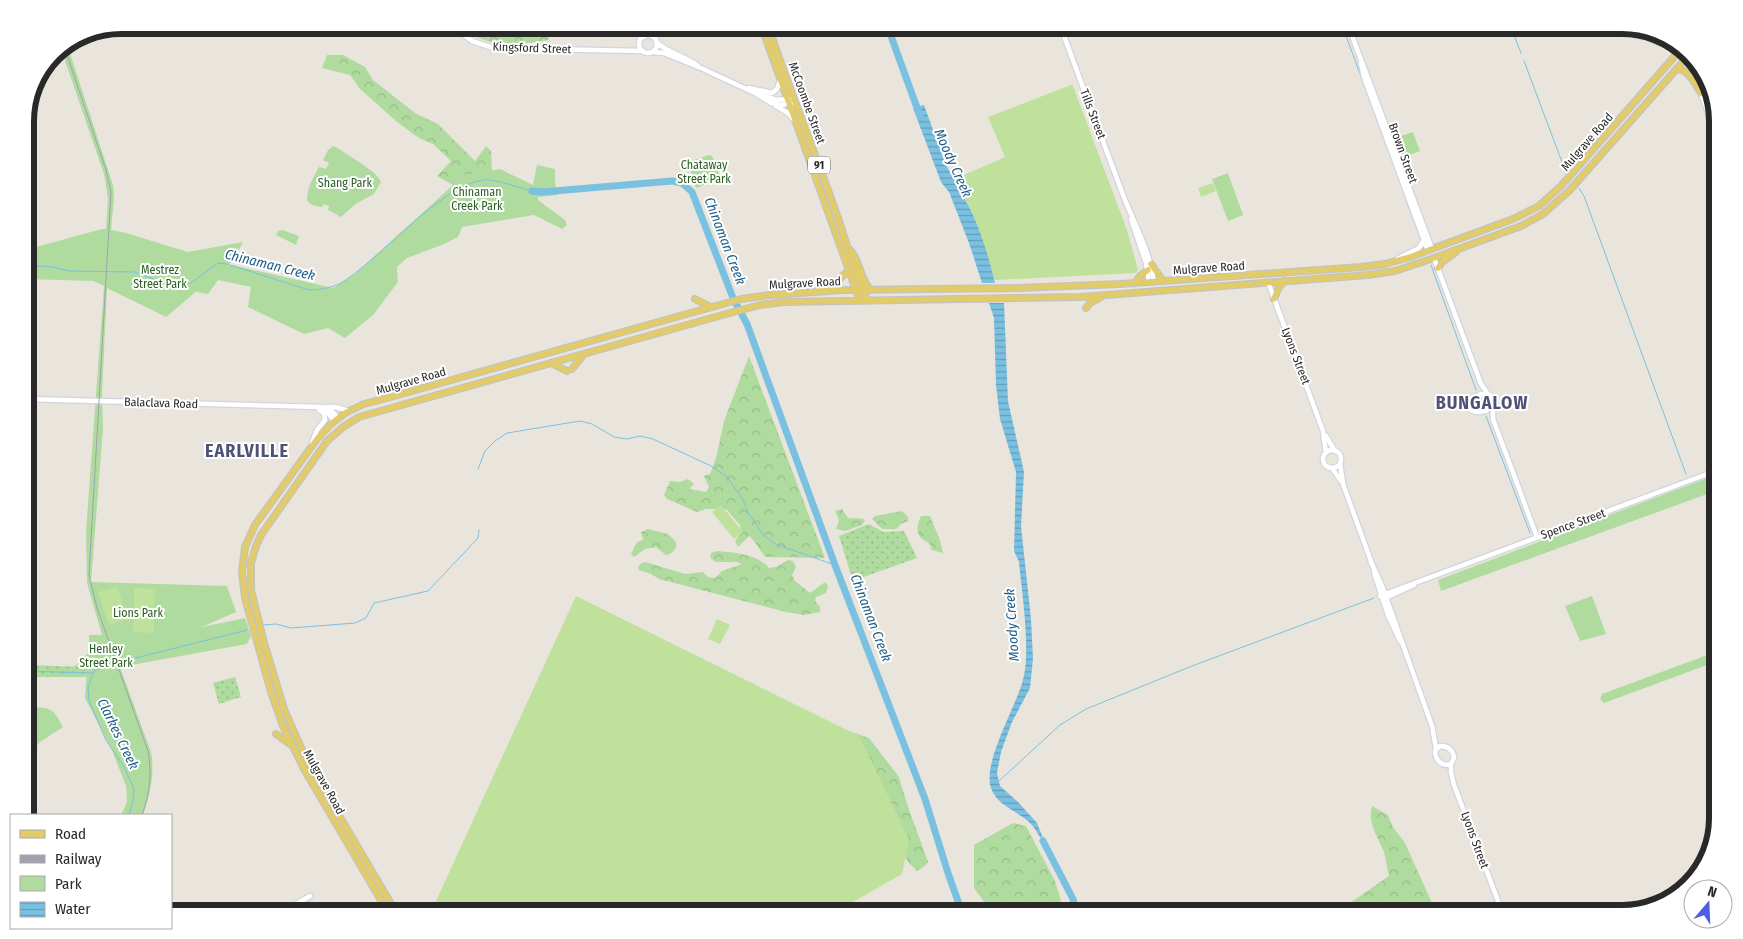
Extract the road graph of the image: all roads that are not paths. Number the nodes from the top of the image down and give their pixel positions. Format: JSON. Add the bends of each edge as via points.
{"nodes":[{"id":1,"x":463,"y":34,"type":"edge"},
{"id":2,"x":644,"y":34,"type":"edge"},
{"id":3,"x":652,"y":34,"type":"edge"},
{"id":4,"x":764,"y":34,"type":"edge"},
{"id":5,"x":771,"y":34,"type":"edge"},
{"id":6,"x":1063,"y":34,"type":"edge"},
{"id":7,"x":1351,"y":34,"type":"edge"},
{"id":8,"x":644,"y":37,"type":"junction"},
{"id":9,"x":653,"y":37,"type":"junction"},
{"id":10,"x":640,"y":41,"type":"junction"},
{"id":11,"x":656,"y":42,"type":"junction"},
{"id":12,"x":620,"y":50,"type":"junction"},
{"id":13,"x":643,"y":51,"type":"junction"},
{"id":14,"x":653,"y":52,"type":"junction"},
{"id":15,"x":1358,"y":52,"type":"junction"},
{"id":16,"x":1677,"y":53,"type":"edge"},
{"id":17,"x":1685,"y":60,"type":"edge"},
{"id":18,"x":701,"y":68,"type":"junction"},
{"id":19,"x":1677,"y":69,"type":"junction"},
{"id":20,"x":1692,"y":69,"type":"edge"},
{"id":21,"x":780,"y":79,"type":"junction"},
{"id":22,"x":738,"y":85,"type":"junction"},
{"id":23,"x":1701,"y":93,"type":"junction"},
{"id":24,"x":757,"y":94,"type":"junction"},
{"id":25,"x":792,"y":100,"type":"junction"},
{"id":26,"x":771,"y":103,"type":"junction"},
{"id":27,"x":1709,"y":115,"type":"edge"},
{"id":28,"x":804,"y":143,"type":"junction"},
{"id":29,"x":1126,"y":203,"type":"junction"},
{"id":30,"x":1424,"y":240,"type":"junction"},
{"id":31,"x":1464,"y":247,"type":"junction"},
{"id":32,"x":848,"y":248,"type":"junction"},
{"id":33,"x":1430,"y":250,"type":"junction"},
{"id":34,"x":1434,"y":258,"type":"junction"},
{"id":35,"x":1392,"y":262,"type":"junction"},
{"id":36,"x":1151,"y":264,"type":"junction"},
{"id":37,"x":1438,"y":268,"type":"junction"},
{"id":38,"x":1148,"y":270,"type":"junction"},
{"id":39,"x":848,"y":272,"type":"junction"},
{"id":40,"x":1266,"y":274,"type":"junction"},
{"id":41,"x":1163,"y":281,"type":"junction"},
{"id":42,"x":1284,"y":281,"type":"junction"},
{"id":43,"x":1152,"y":282,"type":"junction"},
{"id":44,"x":1268,"y":282,"type":"junction"},
{"id":45,"x":1135,"y":283,"type":"junction"},
{"id":46,"x":1077,"y":286,"type":"junction"},
{"id":47,"x":855,"y":290,"type":"junction"},
{"id":48,"x":863,"y":290,"type":"junction"},
{"id":49,"x":872,"y":290,"type":"junction"},
{"id":50,"x":1153,"y":291,"type":"junction"},
{"id":51,"x":814,"y":292,"type":"junction"},
{"id":52,"x":1105,"y":295,"type":"junction"},
{"id":53,"x":1081,"y":297,"type":"junction"},
{"id":54,"x":695,"y":299,"type":"dead end"},
{"id":55,"x":1274,"y":299,"type":"junction"},
{"id":56,"x":860,"y":301,"type":"junction"},
{"id":57,"x":868,"y":301,"type":"junction"},
{"id":58,"x":712,"y":307,"type":"junction"},
{"id":59,"x":1086,"y":308,"type":"dead end"},
{"id":60,"x":584,"y":354,"type":"junction"},
{"id":61,"x":551,"y":362,"type":"junction"},
{"id":62,"x":1481,"y":384,"type":"junction"},
{"id":63,"x":1488,"y":394,"type":"junction"},
{"id":64,"x":1478,"y":395,"type":"junction"},
{"id":65,"x":34,"y":399,"type":"edge"},
{"id":66,"x":1493,"y":404,"type":"junction"},
{"id":67,"x":298,"y":407,"type":"junction"},
{"id":68,"x":326,"y":408,"type":"junction"},
{"id":69,"x":319,"y":410,"type":"junction"},
{"id":70,"x":349,"y":411,"type":"junction"},
{"id":71,"x":1485,"y":411,"type":"junction"},
{"id":72,"x":1493,"y":419,"type":"junction"},
{"id":73,"x":336,"y":420,"type":"junction"},
{"id":74,"x":341,"y":428,"type":"junction"},
{"id":75,"x":1323,"y":430,"type":"junction"},
{"id":76,"x":311,"y":446,"type":"junction"},
{"id":77,"x":1335,"y":451,"type":"junction"},
{"id":78,"x":1326,"y":453,"type":"junction"},
{"id":79,"x":1340,"y":463,"type":"junction"},
{"id":80,"x":1332,"y":468,"type":"junction"},
{"id":81,"x":1709,"y":473,"type":"edge"},
{"id":82,"x":1343,"y":484,"type":"junction"},
{"id":83,"x":1537,"y":537,"type":"junction"},
{"id":84,"x":248,"y":538,"type":"junction"},
{"id":85,"x":256,"y":544,"type":"junction"},
{"id":86,"x":1371,"y":562,"type":"junction"},
{"id":87,"x":1376,"y":573,"type":"junction"},
{"id":88,"x":1429,"y":577,"type":"junction"},
{"id":89,"x":1396,"y":590,"type":"junction"},
{"id":90,"x":1405,"y":590,"type":"junction"},
{"id":91,"x":1383,"y":597,"type":"junction"},
{"id":92,"x":1390,"y":607,"type":"junction"},
{"id":93,"x":1402,"y":645,"type":"junction"},
{"id":94,"x":1432,"y":726,"type":"junction"},
{"id":95,"x":276,"y":734,"type":"dead end"},
{"id":96,"x":292,"y":745,"type":"junction"},
{"id":97,"x":1444,"y":746,"type":"junction"},
{"id":98,"x":1436,"y":748,"type":"junction"},
{"id":99,"x":1442,"y":764,"type":"junction"},
{"id":100,"x":1451,"y":764,"type":"junction"},
{"id":101,"x":1454,"y":785,"type":"junction"},
{"id":102,"x":310,"y":896,"type":"dead end"},
{"id":103,"x":294,"y":905,"type":"edge"},
{"id":104,"x":384,"y":905,"type":"edge"},
{"id":105,"x":393,"y":905,"type":"edge"},
{"id":106,"x":1499,"y":905,"type":"edge"}],
"edges":[{"from":1,"to":12,"type":"street","name":"Kingsford Street","via":[[493,48]]},
{"from":2,"to":8,"type":"street"},
{"from":3,"to":9,"type":"street"},
{"from":4,"to":21,"type":"main road","name":"McCoombe Street","number":"91"},
{"from":5,"to":25,"type":"main road","name":"McCoombe Street","number":"91"},
{"from":6,"to":29,"type":"street","name":"Tills Street"},
{"from":7,"to":15,"type":"street","name":"Brown Street"},
{"from":8,"to":9,"type":"street"},
{"from":8,"to":10,"type":"street"},
{"from":9,"to":11,"type":"street"},
{"from":10,"to":12,"type":"street","name":"Kingsford Street","via":[[633,48]]},
{"from":10,"to":13,"type":"street"},
{"from":11,"to":14,"type":"street"},
{"from":11,"to":18,"type":"street"},
{"from":12,"to":13,"type":"street","name":"Kingsford Street"},
{"from":13,"to":14,"type":"street"},
{"from":14,"to":18,"type":"street","via":[[662,52]]},
{"from":15,"to":30,"type":"street","name":"Brown Street"},
{"from":15,"to":33,"type":"street","name":"Brown Street"},
{"from":16,"to":33,"type":"main road","name":"Mulgrave Road","via":[[1545,202],[1522,216]]},
{"from":17,"to":19,"type":"main road","name":"Mulgrave Road"},
{"from":18,"to":22,"type":"street"},
{"from":19,"to":23,"type":"main road","via":[[1688,73]]},
{"from":19,"to":31,"type":"main road","name":"Mulgrave Road","via":[[1561,199],[1530,222]]},
{"from":20,"to":23,"type":"main road"},
{"from":21,"to":22,"type":"street","via":[[779,87],[772,93]]},
{"from":21,"to":25,"type":"main road","name":"McCoombe Street","number":"91"},
{"from":22,"to":24,"type":"street"},
{"from":23,"to":27,"type":"main road"},
{"from":24,"to":25,"type":"street"},
{"from":24,"to":26,"type":"street"},
{"from":25,"to":26,"type":"street","via":[[780,105]]},
{"from":25,"to":28,"type":"main road","name":"McCoombe Street","number":"91"},
{"from":25,"to":32,"type":"main road","name":"McCoombe Street","number":"91"},
{"from":26,"to":28,"type":"street","via":[[790,115]]},
{"from":28,"to":39,"type":"main road","name":"McCoombe Street","number":"91"},
{"from":29,"to":36,"type":"street","name":"Tills Street"},
{"from":29,"to":38,"type":"street","name":"Tills Street"},
{"from":30,"to":33,"type":"street","name":"Brown Street"},
{"from":30,"to":35,"type":"street","via":[[1419,248]]},
{"from":31,"to":34,"type":"main road","name":"Mulgrave Road"},
{"from":31,"to":37,"type":"main road"},
{"from":32,"to":48,"type":"main road","name":"McCoombe Street","number":"91"},
{"from":32,"to":49,"type":"main road"},
{"from":33,"to":34,"type":"main road","name":"Brown Street"},
{"from":33,"to":35,"type":"main road","name":"Mulgrave Road"},
{"from":34,"to":37,"type":"street","name":"Brown Street"},
{"from":34,"to":42,"type":"main road","name":"Mulgrave Road","via":[[1377,274]]},
{"from":35,"to":40,"type":"main road","name":"Mulgrave Road"},
{"from":36,"to":41,"type":"main road"},
{"from":36,"to":43,"type":"street","name":"Tills Street"},
{"from":37,"to":62,"type":"street","name":"Brown Street"},
{"from":38,"to":43,"type":"street","name":"Tills Street"},
{"from":38,"to":45,"type":"main road"},
{"from":39,"to":47,"type":"main road","name":"McCoombe Street","number":"91"},
{"from":39,"to":51,"type":"main road","via":[[836,282]]},
{"from":40,"to":41,"type":"main road","name":"Mulgrave Road"},
{"from":40,"to":44,"type":"main road"},
{"from":41,"to":43,"type":"main road","name":"Mulgrave Road"},
{"from":42,"to":44,"type":"main road","name":"Mulgrave Road"},
{"from":42,"to":55,"type":"main road"},
{"from":43,"to":45,"type":"main road","name":"Mulgrave Road"},
{"from":43,"to":50,"type":"main road"},
{"from":44,"to":50,"type":"main road","name":"Mulgrave Road"},
{"from":44,"to":55,"type":"street","name":"Lyons Street"},
{"from":45,"to":46,"type":"main road","name":"Mulgrave Road"},
{"from":46,"to":49,"type":"main road","name":"Mulgrave Road"},
{"from":46,"to":53,"type":"main road"},
{"from":47,"to":48,"type":"main road","name":"Mulgrave Road"},
{"from":47,"to":51,"type":"main road","name":"Mulgrave Road"},
{"from":47,"to":56,"type":"main road","name":"McCoombe Street","number":"91"},
{"from":48,"to":49,"type":"main road","name":"Mulgrave Road"},
{"from":48,"to":57,"type":"main road","name":"McCoombe Street","number":"91"},
{"from":50,"to":52,"type":"main road","name":"Mulgrave Road"},
{"from":51,"to":58,"type":"main road","name":"Mulgrave Road","via":[[769,295]]},
{"from":52,"to":53,"type":"main road","name":"Mulgrave Road"},
{"from":52,"to":59,"type":"main road"},
{"from":53,"to":57,"type":"main road","name":"Mulgrave Road"},
{"from":54,"to":58,"type":"main road"},
{"from":55,"to":75,"type":"street","name":"Lyons Street"},
{"from":56,"to":57,"type":"main road","name":"Mulgrave Road"},
{"from":56,"to":60,"type":"main road","name":"Mulgrave Road","via":[[784,302],[744,309]]},
{"from":58,"to":70,"type":"main road","name":"Mulgrave Road"},
{"from":60,"to":61,"type":"main road","name":"Mulgrave Road"},
{"from":60,"to":61,"type":"main road","via":[[569,370]]},
{"from":61,"to":74,"type":"main road","name":"Mulgrave Road","via":[[370,413]]},
{"from":62,"to":63,"type":"street","name":"Brown Street"},
{"from":62,"to":64,"type":"street"},
{"from":63,"to":64,"type":"street"},
{"from":63,"to":66,"type":"street"},
{"from":64,"to":71,"type":"street","via":[[1471,400],[1470,407],[1475,412]]},
{"from":65,"to":67,"type":"street","name":"Balaclava Road"},
{"from":66,"to":71,"type":"street"},
{"from":66,"to":72,"type":"street"},
{"from":67,"to":68,"type":"street","name":"Balaclava Road"},
{"from":67,"to":69,"type":"street","name":"Balaclava Road"},
{"from":68,"to":70,"type":"street","name":"Balaclava Road"},
{"from":68,"to":73,"type":"street","via":[[331,410]]},
{"from":69,"to":73,"type":"street","name":"Balaclava Road"},
{"from":69,"to":76,"type":"street","via":[[325,420]]},
{"from":70,"to":73,"type":"main road","name":"Mulgrave Road"},
{"from":71,"to":72,"type":"street"},
{"from":72,"to":83,"type":"street"},
{"from":73,"to":74,"type":"main road"},
{"from":73,"to":76,"type":"main road","name":"Mulgrave Road"},
{"from":74,"to":85,"type":"main road","name":"Mulgrave Road","via":[[324,445]]},
{"from":75,"to":77,"type":"street","name":"Lyons Street"},
{"from":75,"to":78,"type":"street","name":"Lyons Street"},
{"from":76,"to":84,"type":"main road","name":"Mulgrave Road"},
{"from":77,"to":78,"type":"street"},
{"from":77,"to":79,"type":"street","via":[[1340,456]]},
{"from":78,"to":80,"type":"street","via":[[1324,463]]},
{"from":79,"to":80,"type":"street"},
{"from":79,"to":82,"type":"street"},
{"from":80,"to":82,"type":"street"},
{"from":81,"to":83,"type":"street","name":"Spence Street"},
{"from":82,"to":86,"type":"street"},
{"from":83,"to":88,"type":"street","name":"Spence Street"},
{"from":84,"to":85,"type":"main road"},
{"from":84,"to":96,"type":"main road","name":"Mulgrave Road","via":[[242,584],[271,692]]},
{"from":85,"to":105,"type":"main road","name":"Mulgrave Road","via":[[250,576],[252,599],[287,717],[307,761]]},
{"from":86,"to":87,"type":"street"},
{"from":86,"to":91,"type":"street"},
{"from":87,"to":89,"type":"street","via":[[1385,587]]},
{"from":87,"to":91,"type":"street"},
{"from":88,"to":89,"type":"street","name":"Spence Street"},
{"from":88,"to":90,"type":"street","name":"Spence Street"},
{"from":89,"to":91,"type":"street","name":"Spence Street"},
{"from":90,"to":91,"type":"street","name":"Spence Street"},
{"from":90,"to":92,"type":"street","via":[[1392,599]]},
{"from":91,"to":92,"type":"street"},
{"from":91,"to":93,"type":"street"},
{"from":92,"to":93,"type":"street"},
{"from":93,"to":94,"type":"street"},
{"from":94,"to":97,"type":"street"},
{"from":94,"to":98,"type":"street"},
{"from":95,"to":96,"type":"main road"},
{"from":96,"to":104,"type":"main road","name":"Mulgrave Road"},
{"from":97,"to":98,"type":"street"},
{"from":97,"to":100,"type":"street","via":[[1453,754]]},
{"from":98,"to":99,"type":"street","via":[[1435,756]]},
{"from":99,"to":100,"type":"street"},
{"from":99,"to":101,"type":"street","name":"Lyons Street"},
{"from":100,"to":101,"type":"street","name":"Lyons Street"},
{"from":101,"to":106,"type":"street","name":"Lyons Street"},
{"from":102,"to":103,"type":"street"}]}
